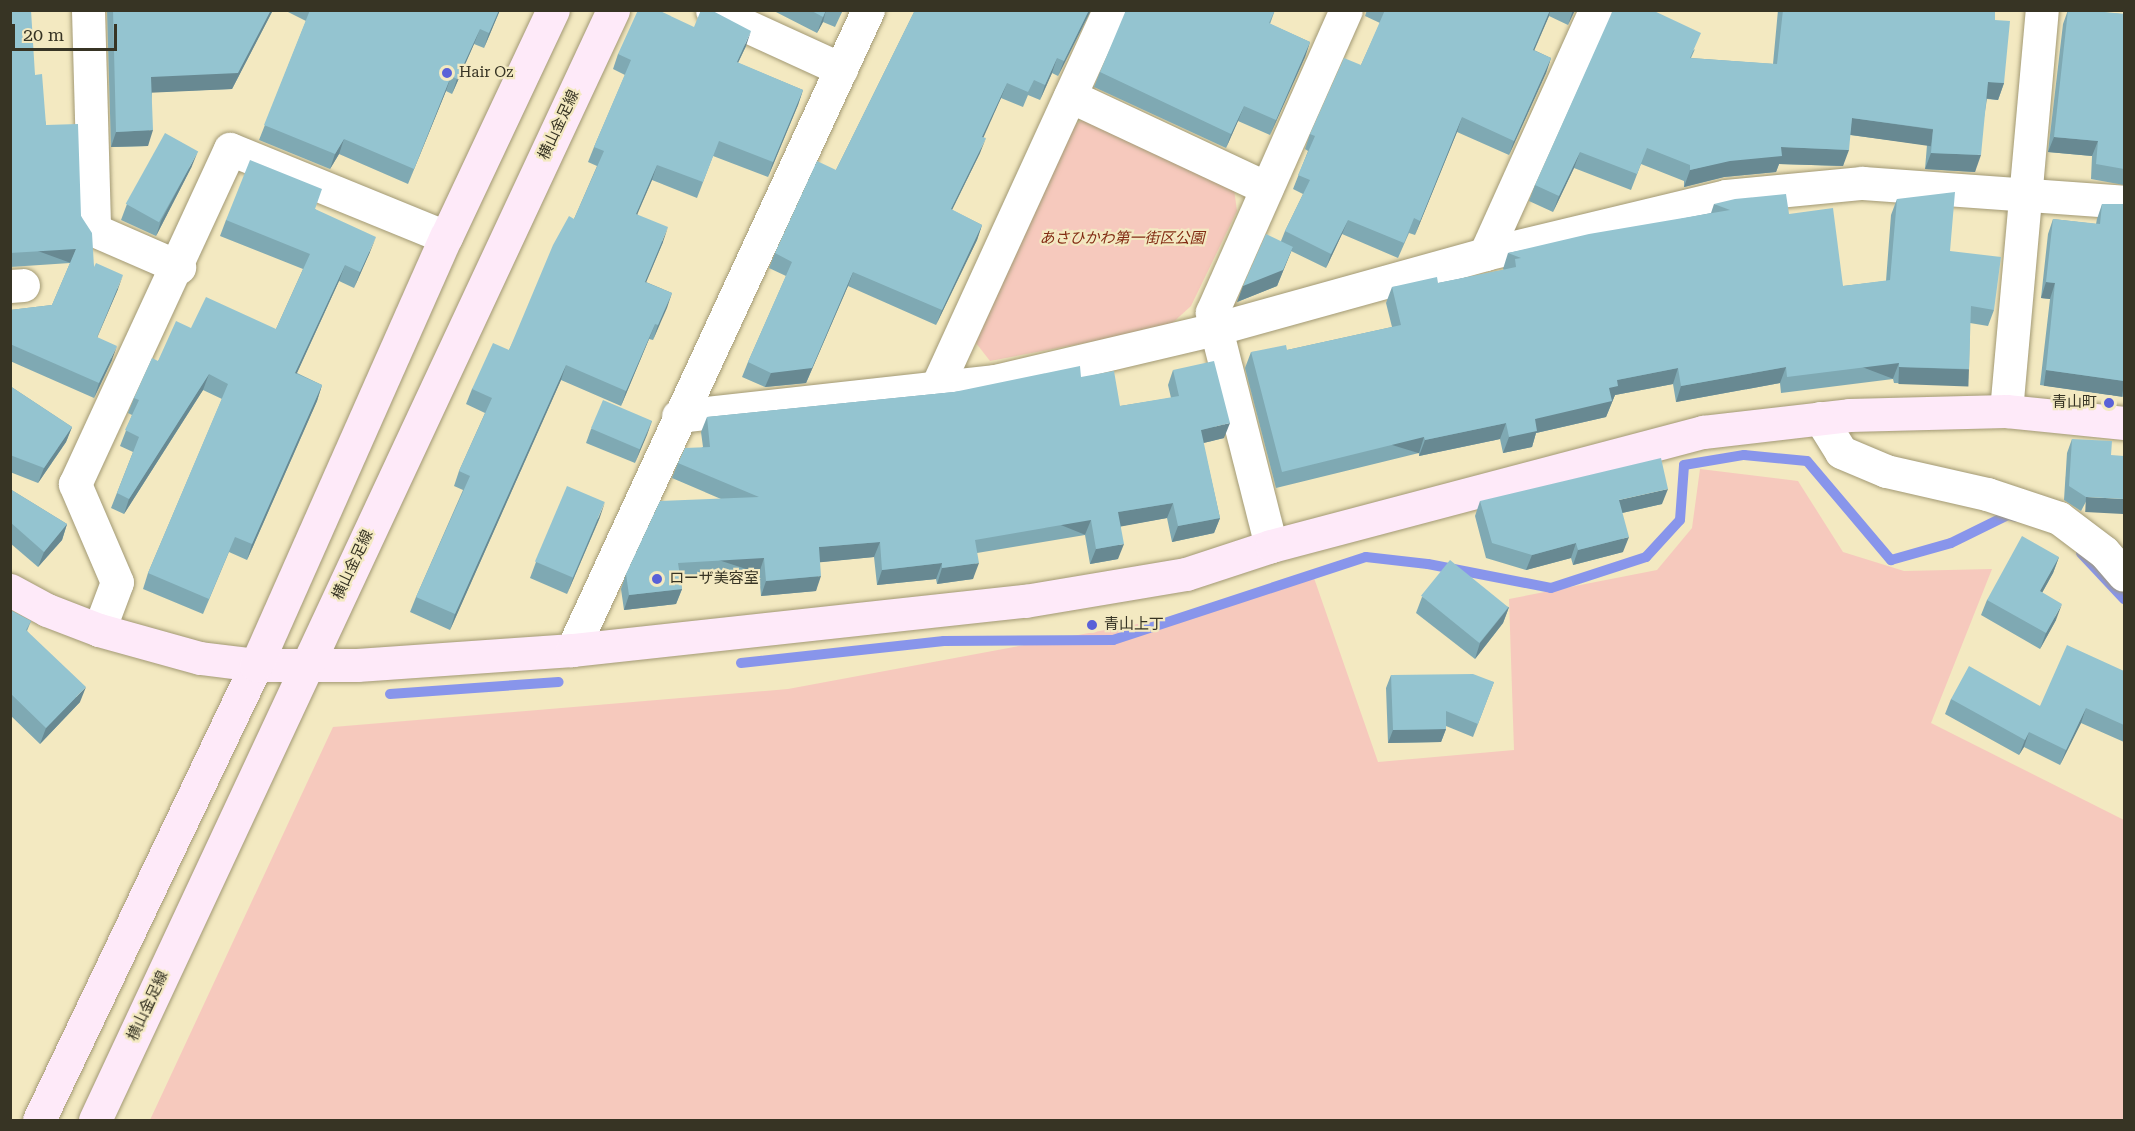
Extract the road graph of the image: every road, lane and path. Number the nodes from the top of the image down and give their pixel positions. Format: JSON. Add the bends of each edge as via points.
{"nodes":[{"id":1,"x":88,"y":10,"type":"edge"},
{"id":2,"x":553,"y":10,"type":"edge"},
{"id":3,"x":613,"y":10,"type":"edge"},
{"id":4,"x":712,"y":10,"type":"edge"},
{"id":5,"x":868,"y":10,"type":"edge"},
{"id":6,"x":1109,"y":10,"type":"edge"},
{"id":7,"x":1346,"y":10,"type":"edge"},
{"id":8,"x":1595,"y":10,"type":"edge"},
{"id":9,"x":2042,"y":10,"type":"edge"},
{"id":10,"x":841,"y":69,"type":"junction"},
{"id":11,"x":1070,"y":96,"type":"junction"},
{"id":12,"x":1266,"y":188,"type":"junction"},
{"id":13,"x":2027,"y":193,"type":"junction"},
{"id":14,"x":2124,"y":202,"type":"edge"},
{"id":15,"x":446,"y":237,"type":"junction"},
{"id":16,"x":1485,"y":254,"type":"junction"},
{"id":17,"x":179,"y":267,"type":"junction"},
{"id":18,"x":1215,"y":329,"type":"junction"},
{"id":19,"x":936,"y":388,"type":"junction"},
{"id":20,"x":2006,"y":411,"type":"junction"},
{"id":21,"x":678,"y":416,"type":"junction"},
{"id":22,"x":1820,"y":418,"type":"junction"},
{"id":23,"x":2124,"y":423,"type":"edge"},
{"id":24,"x":1271,"y":546,"type":"junction"},
{"id":25,"x":2124,"y":575,"type":"edge"},
{"id":26,"x":10,"y":590,"type":"edge"},
{"id":27,"x":99,"y":630,"type":"junction"},
{"id":28,"x":572,"y":650,"type":"junction"},
{"id":29,"x":256,"y":664,"type":"junction"},
{"id":30,"x":307,"y":666,"type":"junction"},
{"id":31,"x":39,"y":1120,"type":"edge"},
{"id":32,"x":95,"y":1120,"type":"edge"}],
"edges":[{"from":1,"to":17,"type":"street","via":[[94,230]]},
{"from":2,"to":15,"type":"street"},
{"from":3,"to":30,"type":"street","name":"横山金足線"},
{"from":4,"to":10,"type":"street"},
{"from":5,"to":10,"type":"street"},
{"from":6,"to":11,"type":"street"},
{"from":7,"to":12,"type":"street"},
{"from":8,"to":16,"type":"street"},
{"from":9,"to":13,"type":"street"},
{"from":10,"to":21,"type":"street"},
{"from":11,"to":12,"type":"street"},
{"from":11,"to":19,"type":"street"},
{"from":12,"to":18,"type":"street","via":[[1212,312]]},
{"from":13,"to":14,"type":"street"},
{"from":13,"to":16,"type":"street","via":[[1862,183],[1726,196]]},
{"from":13,"to":20,"type":"street"},
{"from":15,"to":17,"type":"street","via":[[230,149]]},
{"from":15,"to":29,"type":"street"},
{"from":16,"to":18,"type":"street"},
{"from":17,"to":27,"type":"street","via":[[75,484],[117,582]]},
{"from":18,"to":19,"type":"street","via":[[995,381]]},
{"from":18,"to":24,"type":"street"},
{"from":19,"to":21,"type":"street"},
{"from":20,"to":22,"type":"street"},
{"from":20,"to":23,"type":"street"},
{"from":21,"to":28,"type":"street"},
{"from":22,"to":24,"type":"street","via":[[1703,432]]},
{"from":22,"to":25,"type":"street","via":[[1841,452],[1886,471],[1987,494],[2059,518],[2104,552]]},
{"from":24,"to":28,"type":"street","via":[[1186,574],[1025,600]]},
{"from":26,"to":27,"type":"street","via":[[47,610]]},
{"from":27,"to":29,"type":"street","via":[[200,658]]},
{"from":28,"to":30,"type":"street"},
{"from":29,"to":30,"type":"street"},
{"from":29,"to":31,"type":"street"},
{"from":30,"to":32,"type":"street","name":"横山金足線"}]}
